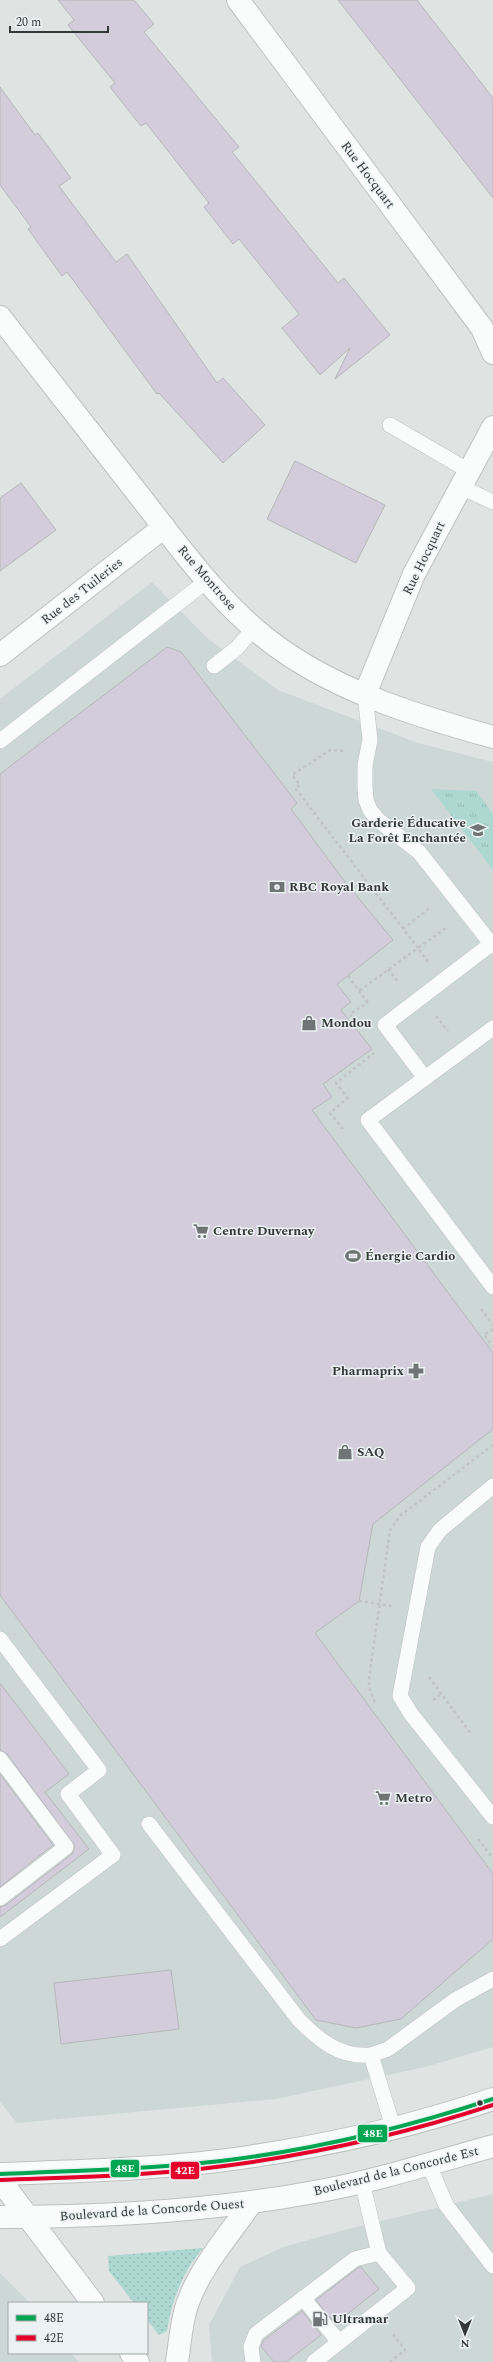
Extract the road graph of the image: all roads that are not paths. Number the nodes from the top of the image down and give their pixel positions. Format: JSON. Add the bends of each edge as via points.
{"nodes":[{"id":1,"x":238,"y":0,"type":"edge"},
{"id":2,"x":0,"y":317,"type":"edge"},
{"id":3,"x":493,"y":353,"type":"edge"},
{"id":4,"x":390,"y":425,"type":"dead end"},
{"id":5,"x":493,"y":427,"type":"edge"},
{"id":6,"x":476,"y":466,"type":"edge"},
{"id":7,"x":493,"y":502,"type":"edge"},
{"id":8,"x":164,"y":527,"type":"junction"},
{"id":9,"x":208,"y":580,"type":"junction"},
{"id":10,"x":254,"y":628,"type":"junction"},
{"id":11,"x":0,"y":655,"type":"edge"},
{"id":12,"x":214,"y":666,"type":"dead end"},
{"id":13,"x":365,"y":694,"type":"junction"},
{"id":14,"x":493,"y":737,"type":"edge"},
{"id":15,"x":0,"y":741,"type":"edge"},
{"id":16,"x":492,"y":945,"type":"edge"},
{"id":17,"x":493,"y":1028,"type":"edge"},
{"id":18,"x":425,"y":1078,"type":"junction"},
{"id":19,"x":493,"y":1287,"type":"edge"},
{"id":20,"x":493,"y":1486,"type":"edge"},
{"id":21,"x":0,"y":1639,"type":"edge"},
{"id":22,"x":0,"y":1758,"type":"edge"},
{"id":23,"x":493,"y":1817,"type":"edge"},
{"id":24,"x":149,"y":1824,"type":"dead end"},
{"id":25,"x":0,"y":1898,"type":"edge"},
{"id":26,"x":0,"y":1938,"type":"edge"},
{"id":27,"x":493,"y":1979,"type":"edge"},
{"id":28,"x":372,"y":2055,"type":"junction"},
{"id":29,"x":493,"y":2099,"type":"edge"},
{"id":30,"x":393,"y":2127,"type":"junction"},
{"id":31,"x":493,"y":2146,"type":"edge"},
{"id":32,"x":429,"y":2165,"type":"junction"},
{"id":33,"x":0,"y":2174,"type":"edge"},
{"id":34,"x":0,"y":2180,"type":"edge"},
{"id":35,"x":362,"y":2182,"type":"junction"},
{"id":36,"x":252,"y":2202,"type":"junction"},
{"id":37,"x":0,"y":2216,"type":"edge"},
{"id":38,"x":28,"y":2216,"type":"junction"},
{"id":39,"x":379,"y":2253,"type":"junction"},
{"id":40,"x":493,"y":2266,"type":"edge"},
{"id":41,"x":303,"y":2298,"type":"junction"},
{"id":42,"x":91,"y":2302,"type":"edge"},
{"id":43,"x":339,"y":2342,"type":"junction"},
{"id":44,"x":132,"y":2354,"type":"edge"},
{"id":45,"x":138,"y":2362,"type":"edge"},
{"id":46,"x":177,"y":2362,"type":"edge"},
{"id":47,"x":253,"y":2362,"type":"edge"},
{"id":48,"x":314,"y":2362,"type":"edge"}],
"edges":[{"from":1,"to":3,"type":"street","name":"Rue Hocquart","via":[[482,328]]},
{"from":2,"to":8,"type":"street","name":"Rue Montrose"},
{"from":4,"to":6,"type":"lane"},
{"from":5,"to":6,"type":"street","name":"Rue Hocquart"},
{"from":6,"to":7,"type":"lane"},
{"from":6,"to":13,"type":"street","name":"Rue Hocquart","via":[[414,574]]},
{"from":8,"to":9,"type":"street","name":"Rue Montrose"},
{"from":8,"to":11,"type":"street","name":"Rue des Tuileries"},
{"from":9,"to":10,"type":"street","name":"Rue Montrose"},
{"from":9,"to":15,"type":"lane"},
{"from":10,"to":12,"type":"lane","via":[[237,648]]},
{"from":10,"to":13,"type":"street","name":"Rue Montrose","via":[[303,664]]},
{"from":13,"to":14,"type":"street","name":"Rue Montrose","via":[[448,725]]},
{"from":13,"to":16,"type":"lane","via":[[370,740],[365,765],[366,800],[378,820],[419,852]]},
{"from":16,"to":18,"type":"lane","via":[[385,1024]]},
{"from":17,"to":18,"type":"lane"},
{"from":18,"to":19,"type":"lane","via":[[368,1120]]},
{"from":20,"to":23,"type":"lane","via":[[440,1530],[428,1547],[400,1696]]},
{"from":21,"to":26,"type":"lane","via":[[99,1770],[68,1794],[113,1855]]},
{"from":22,"to":25,"type":"lane","via":[[66,1847]]},
{"from":24,"to":28,"type":"lane","via":[[299,2020],[316,2038],[343,2051]]},
{"from":27,"to":28,"type":"lane","via":[[455,2000],[388,2049]]},
{"from":28,"to":30,"type":"lane"},
{"from":29,"to":30,"type":"street"},
{"from":30,"to":33,"type":"street","via":[[341,2140],[246,2157],[118,2168]]},
{"from":31,"to":32,"type":"street","name":"Boulevard de la Concorde Est"},
{"from":32,"to":35,"type":"street","name":"Boulevard de la Concorde Est"},
{"from":32,"to":40,"type":"lane","via":[[446,2204]]},
{"from":34,"to":38,"type":"street"},
{"from":35,"to":36,"type":"street","name":"Boulevard de la Concorde Est"},
{"from":35,"to":39,"type":"lane"},
{"from":36,"to":38,"type":"street","name":"Boulevard de la Concorde Ouest","via":[[124,2214]]},
{"from":36,"to":46,"type":"street","via":[[193,2289],[186,2307]]},
{"from":37,"to":38,"type":"street"},
{"from":38,"to":42,"type":"street"},
{"from":39,"to":41,"type":"lane","via":[[355,2259]]},
{"from":39,"to":43,"type":"lane","via":[[408,2288]]},
{"from":41,"to":43,"type":"lane"},
{"from":41,"to":47,"type":"lane","via":[[256,2334],[251,2347]]},
{"from":43,"to":48,"type":"lane"},
{"from":44,"to":45,"type":"street"}]}
